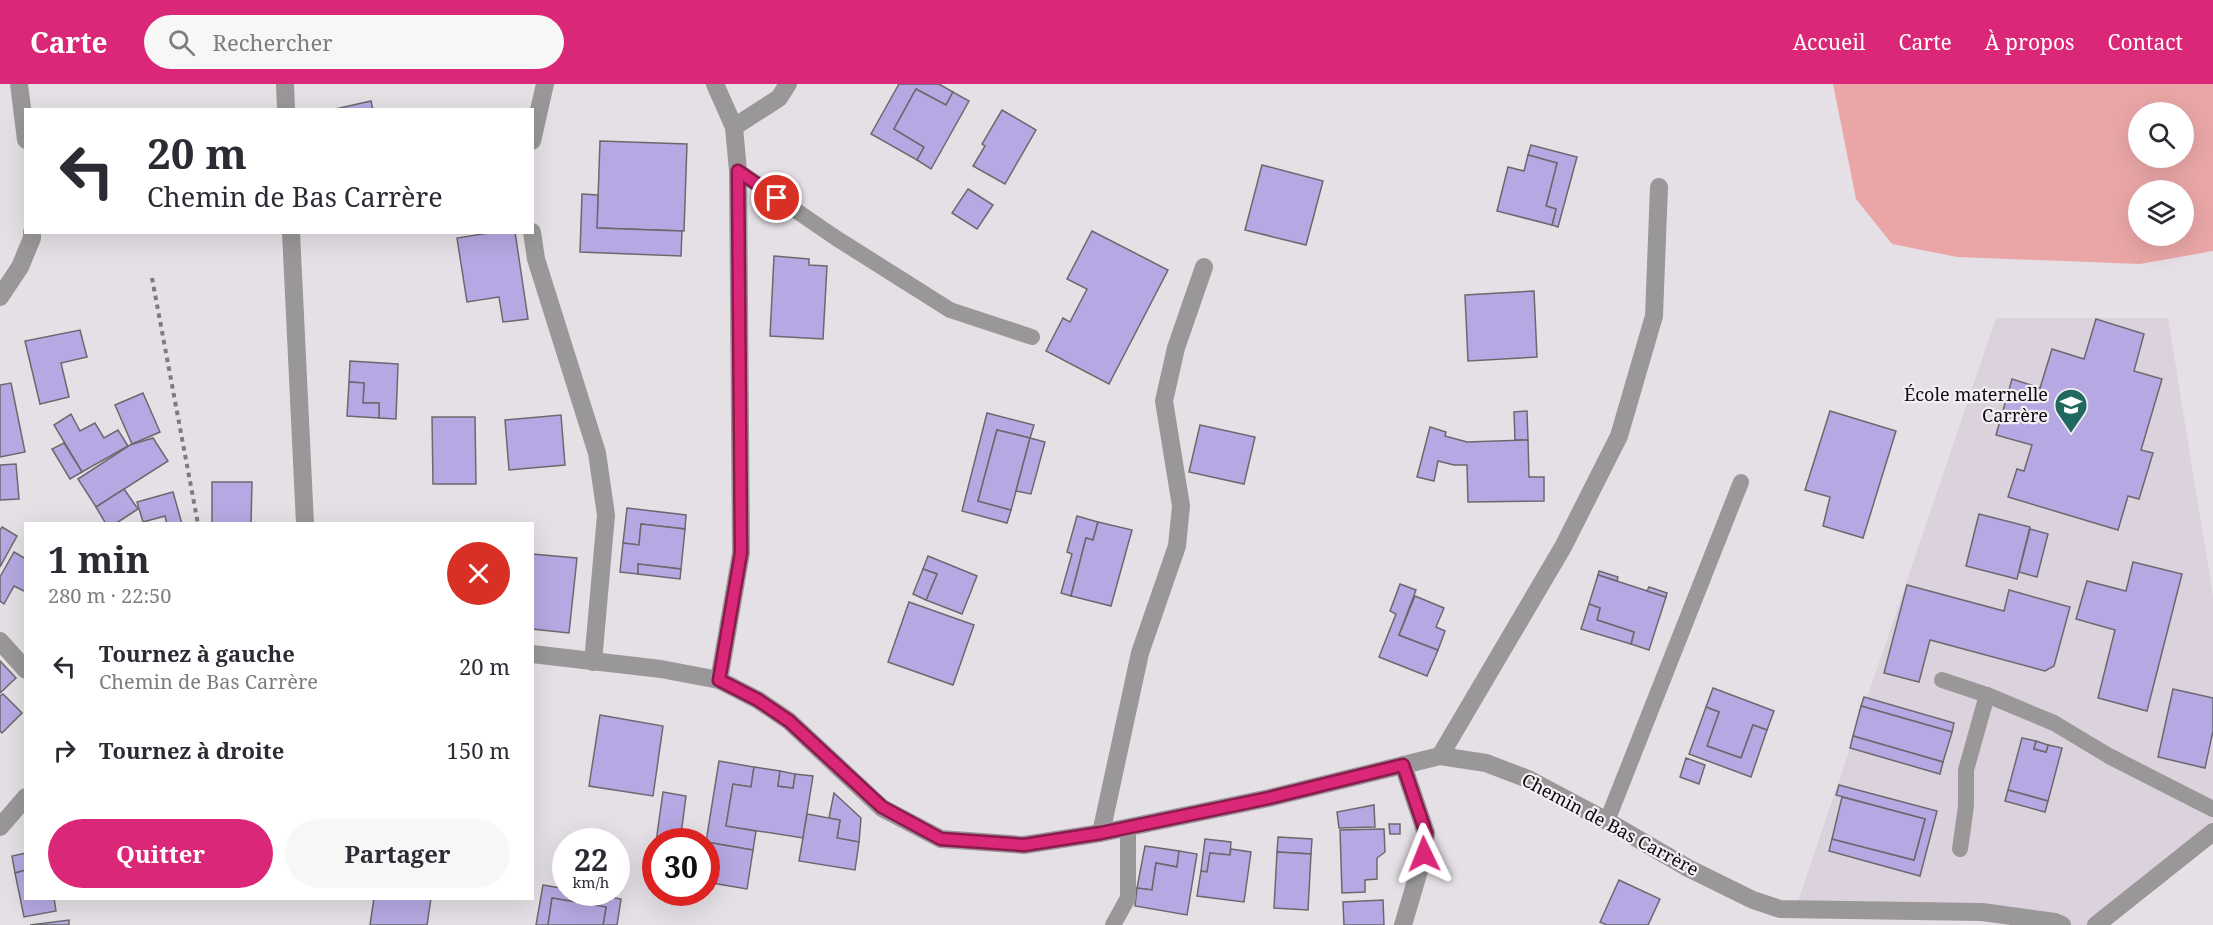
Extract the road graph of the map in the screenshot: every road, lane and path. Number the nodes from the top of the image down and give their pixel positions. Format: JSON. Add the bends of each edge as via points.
{"nodes":[{"id":1,"x":19,"y":84,"type":"edge"},
{"id":2,"x":285,"y":84,"type":"edge"},
{"id":3,"x":545,"y":84,"type":"edge"},
{"id":4,"x":715,"y":84,"type":"edge"},
{"id":5,"x":788,"y":84,"type":"edge"},
{"id":6,"x":286,"y":108,"type":"edge"},
{"id":7,"x":24,"y":124,"type":"edge"},
{"id":8,"x":734,"y":128,"type":"junction"},
{"id":9,"x":534,"y":132,"type":"edge"},
{"id":10,"x":738,"y":171,"type":"junction"},
{"id":11,"x":1659,"y":187,"type":"dead end"},
{"id":12,"x":32,"y":234,"type":"edge"},
{"id":13,"x":291,"y":234,"type":"edge"},
{"id":14,"x":532,"y":234,"type":"edge"},
{"id":15,"x":1204,"y":267,"type":"dead end"},
{"id":16,"x":152,"y":278,"type":"dead end"},
{"id":17,"x":0,"y":297,"type":"edge"},
{"id":18,"x":1032,"y":337,"type":"dead end"},
{"id":19,"x":1741,"y":482,"type":"dead end"},
{"id":20,"x":198,"y":522,"type":"edge"},
{"id":21,"x":304,"y":522,"type":"edge"},
{"id":22,"x":0,"y":641,"type":"edge"},
{"id":23,"x":534,"y":654,"type":"edge"},
{"id":24,"x":593,"y":662,"type":"junction"},
{"id":25,"x":24,"y":668,"type":"edge"},
{"id":26,"x":719,"y":680,"type":"junction"},
{"id":27,"x":1942,"y":680,"type":"dead end"},
{"id":28,"x":1987,"y":694,"type":"junction"},
{"id":29,"x":1440,"y":756,"type":"junction"},
{"id":30,"x":1403,"y":765,"type":"junction"},
{"id":31,"x":24,"y":799,"type":"edge"},
{"id":32,"x":2213,"y":809,"type":"edge"},
{"id":33,"x":1607,"y":821,"type":"junction"},
{"id":34,"x":1128,"y":826,"type":"junction"},
{"id":35,"x":0,"y":827,"type":"edge"},
{"id":36,"x":2213,"y":832,"type":"edge"},
{"id":37,"x":1101,"y":833,"type":"junction"},
{"id":38,"x":1960,"y":849,"type":"dead end"},
{"id":39,"x":1780,"y":909,"type":"junction"},
{"id":40,"x":1113,"y":925,"type":"edge"},
{"id":41,"x":1403,"y":925,"type":"edge"},
{"id":42,"x":1791,"y":925,"type":"edge"},
{"id":43,"x":2062,"y":925,"type":"edge"},
{"id":44,"x":2096,"y":925,"type":"edge"}],
"edges":[{"from":1,"to":7,"type":"street"},
{"from":2,"to":6,"type":"street"},
{"from":3,"to":9,"type":"street"},
{"from":4,"to":8,"type":"street"},
{"from":5,"to":8,"type":"street","via":[[779,99]]},
{"from":8,"to":10,"type":"street"},
{"from":10,"to":18,"type":"lane","via":[[950,309]]},
{"from":10,"to":26,"type":"street","via":[[741,553]]},
{"from":11,"to":29,"type":"street","via":[[1654,316],[1619,436],[1563,548]]},
{"from":12,"to":17,"type":"street","via":[[20,267]]},
{"from":13,"to":21,"type":"street"},
{"from":14,"to":24,"type":"street","via":[[536,259],[597,453],[606,515]]},
{"from":15,"to":37,"type":"street","via":[[1176,348],[1164,401],[1181,506],[1177,546],[1140,653]]},
{"from":16,"to":20,"type":"path"},
{"from":19,"to":33,"type":"lane"},
{"from":22,"to":25,"type":"street"},
{"from":23,"to":24,"type":"street","name":"Chemin de Bas Carrère"},
{"from":24,"to":26,"type":"street","name":"Chemin de Bas Carrère"},
{"from":26,"to":37,"type":"street","name":"Chemin de Bas Carrère","via":[[789,721],[882,807],[941,839],[1024,845]]},
{"from":27,"to":28,"type":"lane"},
{"from":28,"to":32,"type":"lane","via":[[2054,723]]},
{"from":28,"to":38,"type":"lane","via":[[1966,770]]},
{"from":29,"to":30,"type":"street","name":"Chemin de Bas Carrère"},
{"from":29,"to":33,"type":"street","name":"Chemin de Bas Carrère","via":[[1486,763],[1528,779]]},
{"from":30,"to":34,"type":"street","name":"Chemin de Bas Carrère","via":[[1269,798]]},
{"from":30,"to":41,"type":"street","via":[[1426,833],[1424,854]]},
{"from":31,"to":35,"type":"street"},
{"from":33,"to":39,"type":"street","name":"Chemin de Bas Carrère","via":[[1688,868]]},
{"from":34,"to":37,"type":"street","name":"Chemin de Bas Carrère"},
{"from":34,"to":40,"type":"lane","via":[[1128,898]]},
{"from":36,"to":44,"type":"street"},
{"from":39,"to":42,"type":"street"},
{"from":39,"to":43,"type":"street","name":"Chemin de Bas Carrère","via":[[1982,912]]}]}
